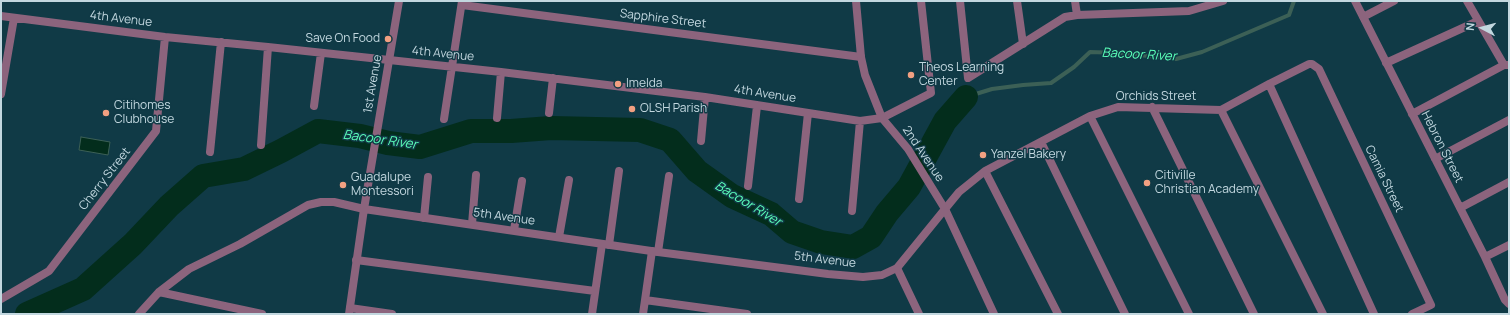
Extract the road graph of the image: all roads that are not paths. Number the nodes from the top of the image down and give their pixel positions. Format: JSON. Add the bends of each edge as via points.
{"nodes":[{"id":1,"x":399,"y":1,"type":"edge"},
{"id":2,"x":856,"y":1,"type":"edge"},
{"id":3,"x":921,"y":1,"type":"edge"},
{"id":4,"x":960,"y":1,"type":"edge"},
{"id":5,"x":1017,"y":1,"type":"edge"},
{"id":6,"x":1075,"y":1,"type":"edge"},
{"id":7,"x":1223,"y":1,"type":"edge"},
{"id":8,"x":1355,"y":1,"type":"edge"},
{"id":9,"x":1394,"y":1,"type":"edge"},
{"id":10,"x":1467,"y":1,"type":"edge"},
{"id":11,"x":462,"y":3,"type":"edge"},
{"id":12,"x":1077,"y":15,"type":"junction"},
{"id":13,"x":1,"y":16,"type":"edge"},
{"id":14,"x":1363,"y":17,"type":"junction"},
{"id":15,"x":14,"y":18,"type":"junction"},
{"id":16,"x":1478,"y":21,"type":"junction"},
{"id":17,"x":165,"y":37,"type":"junction"},
{"id":18,"x":220,"y":42,"type":"junction"},
{"id":19,"x":1022,"y":44,"type":"junction"},
{"id":20,"x":268,"y":46,"type":"junction"},
{"id":21,"x":321,"y":52,"type":"junction"},
{"id":22,"x":861,"y":57,"type":"junction"},
{"id":23,"x":390,"y":60,"type":"junction"},
{"id":24,"x":1386,"y":63,"type":"junction"},
{"id":25,"x":1506,"y":65,"type":"edge"},
{"id":26,"x":451,"y":67,"type":"junction"},
{"id":27,"x":501,"y":72,"type":"junction"},
{"id":28,"x":552,"y":78,"type":"junction"},
{"id":29,"x":1269,"y":84,"type":"junction"},
{"id":30,"x":1,"y":94,"type":"edge"},
{"id":31,"x":705,"y":97,"type":"junction"},
{"id":32,"x":314,"y":106,"type":"dead end"},
{"id":33,"x":757,"y":106,"type":"junction"},
{"id":34,"x":1152,"y":107,"type":"junction"},
{"id":35,"x":1221,"y":110,"type":"junction"},
{"id":36,"x":549,"y":113,"type":"dead end"},
{"id":37,"x":808,"y":113,"type":"junction"},
{"id":38,"x":1412,"y":114,"type":"junction"},
{"id":39,"x":1090,"y":116,"type":"junction"},
{"id":40,"x":497,"y":118,"type":"dead end"},
{"id":41,"x":882,"y":118,"type":"junction"},
{"id":42,"x":444,"y":119,"type":"dead end"},
{"id":43,"x":1509,"y":120,"type":"edge"},
{"id":44,"x":860,"y":121,"type":"junction"},
{"id":45,"x":701,"y":141,"type":"dead end"},
{"id":46,"x":1041,"y":142,"type":"junction"},
{"id":47,"x":261,"y":145,"type":"dead end"},
{"id":48,"x":210,"y":152,"type":"dead end"},
{"id":49,"x":1435,"y":159,"type":"junction"},
{"id":50,"x":619,"y":171,"type":"dead end"},
{"id":51,"x":986,"y":171,"type":"junction"},
{"id":52,"x":476,"y":175,"type":"dead end"},
{"id":53,"x":670,"y":176,"type":"dead end"},
{"id":54,"x":428,"y":177,"type":"dead end"},
{"id":55,"x":569,"y":180,"type":"dead end"},
{"id":56,"x":522,"y":181,"type":"dead end"},
{"id":57,"x":1509,"y":182,"type":"edge"},
{"id":58,"x":748,"y":186,"type":"dead end"},
{"id":59,"x":799,"y":198,"type":"dead end"},
{"id":60,"x":364,"y":208,"type":"junction"},
{"id":61,"x":1460,"y":208,"type":"junction"},
{"id":62,"x":945,"y":209,"type":"junction"},
{"id":63,"x":852,"y":211,"type":"dead end"},
{"id":64,"x":424,"y":218,"type":"junction"},
{"id":65,"x":472,"y":224,"type":"junction"},
{"id":66,"x":514,"y":230,"type":"junction"},
{"id":67,"x":559,"y":237,"type":"junction"},
{"id":68,"x":605,"y":244,"type":"junction"},
{"id":69,"x":1509,"y":245,"type":"edge"},
{"id":70,"x":655,"y":252,"type":"junction"},
{"id":71,"x":1485,"y":257,"type":"junction"},
{"id":72,"x":356,"y":260,"type":"junction"},
{"id":73,"x":897,"y":268,"type":"junction"},
{"id":74,"x":595,"y":290,"type":"junction"},
{"id":75,"x":159,"y":292,"type":"junction"},
{"id":76,"x":1,"y":299,"type":"edge"},
{"id":77,"x":645,"y":300,"type":"junction"},
{"id":78,"x":1509,"y":304,"type":"edge"},
{"id":79,"x":349,"y":311,"type":"edge"},
{"id":80,"x":140,"y":314,"type":"edge"},
{"id":81,"x":262,"y":314,"type":"edge"},
{"id":82,"x":392,"y":314,"type":"edge"},
{"id":83,"x":592,"y":314,"type":"edge"},
{"id":84,"x":643,"y":314,"type":"edge"},
{"id":85,"x":747,"y":314,"type":"edge"},
{"id":86,"x":919,"y":314,"type":"edge"},
{"id":87,"x":994,"y":314,"type":"edge"},
{"id":88,"x":1058,"y":314,"type":"edge"},
{"id":89,"x":1125,"y":314,"type":"edge"},
{"id":90,"x":1189,"y":314,"type":"edge"},
{"id":91,"x":1254,"y":314,"type":"edge"},
{"id":92,"x":1323,"y":314,"type":"edge"},
{"id":93,"x":1374,"y":314,"type":"edge"},
{"id":94,"x":1412,"y":314,"type":"edge"}],
"edges":[{"from":1,"to":23,"type":"street","name":"1st Avenue"},
{"from":2,"to":22,"type":"street","name":"2nd Avenue"},
{"from":3,"to":41,"type":"street","name":"4th Avenue","via":[[931,93]]},
{"from":4,"to":19,"type":"street","via":[[968,78]]},
{"from":5,"to":19,"type":"street"},
{"from":6,"to":12,"type":"street"},
{"from":7,"to":12,"type":"street","via":[[1189,11]]},
{"from":8,"to":14,"type":"street","name":"Hebron Street"},
{"from":9,"to":14,"type":"street"},
{"from":10,"to":16,"type":"street"},
{"from":11,"to":22,"type":"street","name":"Sapphire Street"},
{"from":11,"to":26,"type":"street"},
{"from":12,"to":19,"type":"street","via":[[1065,17]]},
{"from":13,"to":15,"type":"street","name":"4th Avenue"},
{"from":14,"to":24,"type":"street","name":"Hebron Street"},
{"from":15,"to":17,"type":"street","name":"4th Avenue"},
{"from":15,"to":30,"type":"street"},
{"from":16,"to":24,"type":"street"},
{"from":16,"to":25,"type":"street"},
{"from":17,"to":18,"type":"street","name":"4th Avenue"},
{"from":17,"to":76,"type":"street","name":"Cherry Street","via":[[156,131],[49,271]]},
{"from":18,"to":20,"type":"street","name":"4th Avenue"},
{"from":18,"to":48,"type":"street"},
{"from":20,"to":21,"type":"street","name":"4th Avenue"},
{"from":20,"to":47,"type":"street"},
{"from":21,"to":23,"type":"street","name":"4th Avenue"},
{"from":21,"to":32,"type":"street"},
{"from":22,"to":41,"type":"street","name":"2nd Avenue","via":[[865,75]]},
{"from":23,"to":26,"type":"street","name":"4th Avenue"},
{"from":23,"to":60,"type":"street","name":"1st Avenue"},
{"from":24,"to":38,"type":"street","name":"Hebron Street"},
{"from":25,"to":38,"type":"street"},
{"from":26,"to":27,"type":"street","name":"4th Avenue"},
{"from":26,"to":42,"type":"street"},
{"from":27,"to":28,"type":"street","name":"4th Avenue"},
{"from":27,"to":40,"type":"street"},
{"from":28,"to":31,"type":"street","name":"4th Avenue"},
{"from":28,"to":36,"type":"street"},
{"from":29,"to":35,"type":"street"},
{"from":29,"to":93,"type":"street"},
{"from":29,"to":94,"type":"street","name":"Camia Street","via":[[1309,64],[1315,65],[1319,70],[1431,305]]},
{"from":31,"to":33,"type":"street","name":"4th Avenue"},
{"from":31,"to":45,"type":"street"},
{"from":33,"to":37,"type":"street","name":"4th Avenue"},
{"from":33,"to":58,"type":"street"},
{"from":34,"to":35,"type":"street","name":"Orchids Street"},
{"from":34,"to":39,"type":"street","name":"Orchids Street","via":[[1118,107]]},
{"from":34,"to":91,"type":"street"},
{"from":35,"to":92,"type":"street"},
{"from":37,"to":44,"type":"street","name":"4th Avenue"},
{"from":37,"to":59,"type":"street"},
{"from":38,"to":49,"type":"street","name":"Hebron Street"},
{"from":39,"to":46,"type":"street","name":"Orchids Street"},
{"from":39,"to":90,"type":"street"},
{"from":41,"to":44,"type":"street","name":"4th Avenue"},
{"from":41,"to":62,"type":"street","name":"2nd Avenue","via":[[908,149]]},
{"from":43,"to":49,"type":"street"},
{"from":44,"to":63,"type":"street"},
{"from":46,"to":51,"type":"street","name":"Orchids Street"},
{"from":46,"to":89,"type":"street"},
{"from":49,"to":61,"type":"street","name":"Hebron Street"},
{"from":50,"to":68,"type":"street"},
{"from":51,"to":62,"type":"street","name":"Orchids Street","via":[[959,192]]},
{"from":51,"to":88,"type":"street"},
{"from":52,"to":65,"type":"street"},
{"from":53,"to":70,"type":"street"},
{"from":54,"to":64,"type":"street"},
{"from":55,"to":67,"type":"street"},
{"from":56,"to":66,"type":"street"},
{"from":57,"to":61,"type":"street"},
{"from":60,"to":64,"type":"street","name":"5th Avenue"},
{"from":60,"to":72,"type":"street","name":"1st Avenue"},
{"from":60,"to":75,"type":"street","name":"5th Avenue","via":[[334,202],[308,205],[240,244],[189,269]]},
{"from":61,"to":71,"type":"street","name":"Hebron Street"},
{"from":62,"to":73,"type":"street","name":"Orchids Street"},
{"from":62,"to":87,"type":"street","name":"2nd Avenue"},
{"from":64,"to":65,"type":"street","name":"5th Avenue"},
{"from":65,"to":66,"type":"street","name":"5th Avenue"},
{"from":66,"to":67,"type":"street","name":"5th Avenue"},
{"from":67,"to":68,"type":"street","name":"5th Avenue"},
{"from":68,"to":70,"type":"street","name":"5th Avenue"},
{"from":68,"to":74,"type":"street"},
{"from":69,"to":71,"type":"street"},
{"from":70,"to":73,"type":"street","name":"5th Avenue","via":[[863,277],[882,275]]},
{"from":70,"to":77,"type":"street"},
{"from":71,"to":78,"type":"street","name":"Hebron Street"},
{"from":72,"to":74,"type":"street"},
{"from":72,"to":79,"type":"street","name":"1st Avenue"},
{"from":73,"to":86,"type":"street"},
{"from":74,"to":83,"type":"street"},
{"from":75,"to":80,"type":"street","name":"5th Avenue"},
{"from":75,"to":81,"type":"street"},
{"from":77,"to":84,"type":"street"},
{"from":77,"to":85,"type":"street"},
{"from":79,"to":82,"type":"street"}]}
